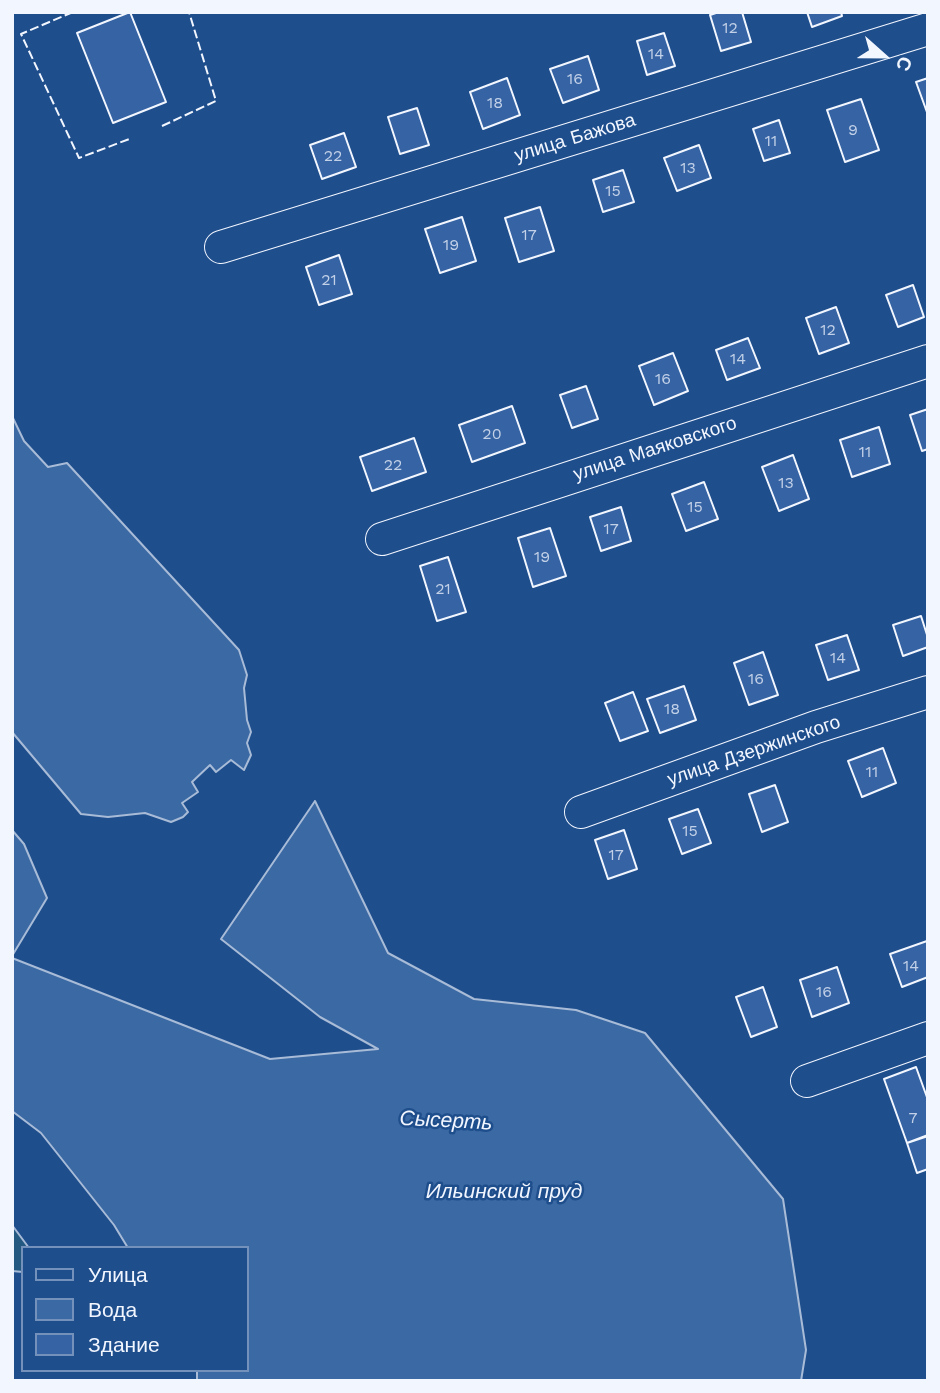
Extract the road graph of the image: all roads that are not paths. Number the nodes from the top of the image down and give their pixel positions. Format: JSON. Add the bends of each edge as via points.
{"nodes":[{"id":1,"x":928,"y":29,"type":"edge"},
{"id":2,"x":221,"y":247,"type":"dead end"},
{"id":3,"x":928,"y":361,"type":"edge"},
{"id":4,"x":382,"y":539,"type":"dead end"},
{"id":5,"x":928,"y":692,"type":"edge"},
{"id":6,"x":581,"y":812,"type":"dead end"},
{"id":7,"x":928,"y":1038,"type":"edge"},
{"id":8,"x":807,"y":1081,"type":"dead end"}],
"edges":[{"from":1,"to":2,"type":"street","name":"улица Бажова"},
{"from":3,"to":4,"type":"street","name":"улица Маяковского"},
{"from":5,"to":6,"type":"street","name":"улица Дзержинского","via":[[816,727]]},
{"from":7,"to":8,"type":"street"}]}
